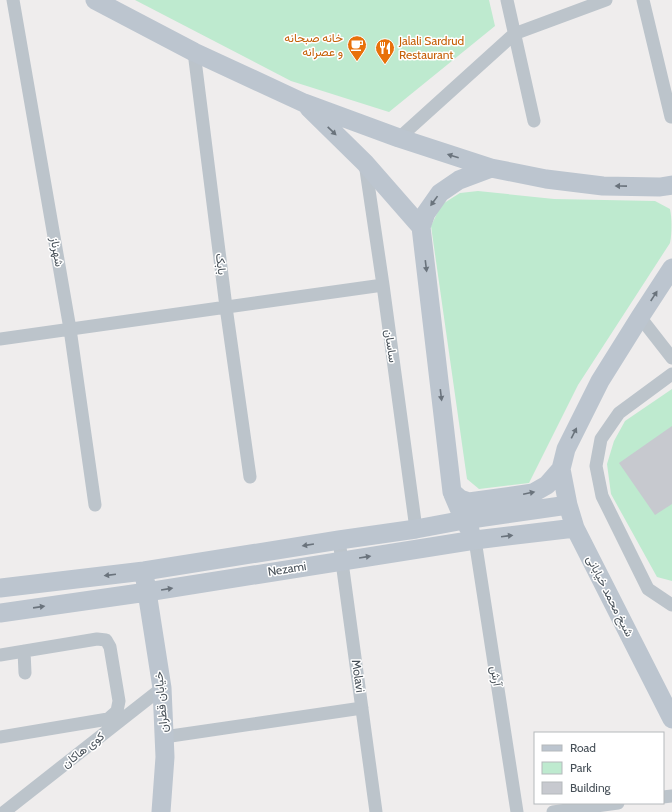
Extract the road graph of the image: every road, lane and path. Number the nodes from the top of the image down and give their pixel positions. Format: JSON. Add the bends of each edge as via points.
{"nodes":[{"id":1,"x":13,"y":0,"type":"edge"},
{"id":2,"x":95,"y":0,"type":"edge"},
{"id":3,"x":507,"y":0,"type":"edge"},
{"id":4,"x":606,"y":0,"type":"edge"},
{"id":5,"x":643,"y":0,"type":"edge"},
{"id":6,"x":514,"y":34,"type":"junction"},
{"id":7,"x":194,"y":52,"type":"junction"},
{"id":8,"x":304,"y":103,"type":"junction"},
{"id":9,"x":671,"y":117,"type":"dead end"},
{"id":10,"x":534,"y":121,"type":"dead end"},
{"id":11,"x":399,"y":138,"type":"junction"},
{"id":12,"x":365,"y":163,"type":"junction"},
{"id":13,"x":490,"y":168,"type":"junction"},
{"id":14,"x":668,"y":189,"type":"edge"},
{"id":15,"x":421,"y":228,"type":"junction"},
{"id":16,"x":672,"y":268,"type":"edge"},
{"id":17,"x":383,"y":285,"type":"junction"},
{"id":18,"x":226,"y":307,"type":"junction"},
{"id":19,"x":640,"y":317,"type":"junction"},
{"id":20,"x":70,"y":329,"type":"junction"},
{"id":21,"x":0,"y":339,"type":"edge"},
{"id":22,"x":672,"y":358,"type":"edge"},
{"id":23,"x":672,"y":374,"type":"edge"},
{"id":24,"x":562,"y":469,"type":"junction"},
{"id":25,"x":250,"y":477,"type":"dead end"},
{"id":26,"x":452,"y":492,"type":"junction"},
{"id":27,"x":95,"y":505,"type":"dead end"},
{"id":28,"x":568,"y":505,"type":"junction"},
{"id":29,"x":464,"y":520,"type":"junction"},
{"id":30,"x":575,"y":528,"type":"junction"},
{"id":31,"x":416,"y":529,"type":"junction"},
{"id":32,"x":339,"y":540,"type":"junction"},
{"id":33,"x":475,"y":540,"type":"junction"},
{"id":34,"x":342,"y":561,"type":"junction"},
{"id":35,"x":144,"y":571,"type":"junction"},
{"id":36,"x":0,"y":588,"type":"edge"},
{"id":37,"x":146,"y":592,"type":"junction"},
{"id":38,"x":672,"y":604,"type":"edge"},
{"id":39,"x":0,"y":613,"type":"edge"},
{"id":40,"x":24,"y":651,"type":"junction"},
{"id":41,"x":0,"y":655,"type":"edge"},
{"id":42,"x":25,"y":673,"type":"dead end"},
{"id":43,"x":162,"y":688,"type":"junction"},
{"id":44,"x":362,"y":708,"type":"junction"},
{"id":45,"x":672,"y":719,"type":"edge"},
{"id":46,"x":0,"y":736,"type":"edge"},
{"id":47,"x":164,"y":737,"type":"junction"},
{"id":48,"x":612,"y":804,"type":"edge"},
{"id":49,"x":572,"y":811,"type":"edge"},
{"id":50,"x":4,"y":812,"type":"edge"},
{"id":51,"x":161,"y":812,"type":"edge"},
{"id":52,"x":376,"y":812,"type":"edge"},
{"id":53,"x":517,"y":812,"type":"edge"},
{"id":54,"x":553,"y":812,"type":"edge"}],
"edges":[{"from":1,"to":20,"type":"street","name":"شهرناز"},
{"from":2,"to":7,"type":"main road"},
{"from":3,"to":6,"type":"street"},
{"from":4,"to":6,"type":"street"},
{"from":5,"to":9,"type":"street"},
{"from":6,"to":10,"type":"street"},
{"from":6,"to":11,"type":"street"},
{"from":7,"to":8,"type":"main road"},
{"from":7,"to":18,"type":"street","name":"بابک"},
{"from":8,"to":11,"type":"main road"},
{"from":8,"to":12,"type":"main road","one_way":true},
{"from":13,"to":11,"type":"main road","one_way":true},
{"from":12,"to":15,"type":"main road"},
{"from":12,"to":17,"type":"street","name":"ساسان"},
{"from":14,"to":13,"type":"main road","one_way":true,"via":[[603,186],[546,179]]},
{"from":13,"to":15,"type":"main road","one_way":true,"via":[[459,180],[440,193],[426,212]]},
{"from":15,"to":26,"type":"main road","one_way":true},
{"from":19,"to":16,"type":"main road","one_way":true},
{"from":17,"to":18,"type":"street"},
{"from":17,"to":31,"type":"street","name":"ساسان"},
{"from":18,"to":20,"type":"street"},
{"from":18,"to":25,"type":"street","name":"بابک"},
{"from":19,"to":22,"type":"street"},
{"from":24,"to":19,"type":"main road","one_way":true,"via":[[566,449],[600,381]]},
{"from":20,"to":21,"type":"street"},
{"from":20,"to":27,"type":"street","name":"شهرناز"},
{"from":23,"to":38,"type":"street","via":[[619,413],[601,439],[596,466],[602,496],[648,589]]},
{"from":26,"to":24,"type":"main road","one_way":true,"via":[[469,502],[534,493],[547,485]]},
{"from":24,"to":28,"type":"main road","name":"شیخ محمد خیابانی"},
{"from":26,"to":29,"type":"main road"},
{"from":28,"to":29,"type":"main road","name":"Nezami"},
{"from":28,"to":30,"type":"main road","name":"شیخ محمد خیابانی"},
{"from":29,"to":31,"type":"main road","name":"Nezami"},
{"from":29,"to":33,"type":"main road"},
{"from":33,"to":30,"type":"main road","name":"Nezami","one_way":true},
{"from":30,"to":45,"type":"main road","name":"شیخ محمد خیابانی"},
{"from":31,"to":32,"type":"main road","name":"Nezami"},
{"from":32,"to":34,"type":"street","name":"Molavi"},
{"from":32,"to":35,"type":"main road","name":"Nezami","one_way":true},
{"from":34,"to":33,"type":"main road","name":"Nezami","one_way":true},
{"from":33,"to":53,"type":"street","name":"آرش"},
{"from":37,"to":34,"type":"main road","name":"Nezami","one_way":true},
{"from":34,"to":44,"type":"street","name":"Molavi"},
{"from":35,"to":36,"type":"main road","name":"Nezami","one_way":true},
{"from":35,"to":37,"type":"main road","name":"خیابان قطران"},
{"from":39,"to":37,"type":"main road","name":"Nezami","one_way":true},
{"from":37,"to":43,"type":"main road","name":"خیابان قطران"},
{"from":40,"to":41,"type":"street"},
{"from":40,"to":42,"type":"street"},
{"from":40,"to":46,"type":"street","via":[[97,639],[106,640],[110,647],[118,693],[117,711],[108,719]]},
{"from":43,"to":47,"type":"main road","name":"خیابان قطران"},
{"from":43,"to":50,"type":"street","name":"کوی هاکان"},
{"from":44,"to":47,"type":"street"},
{"from":44,"to":52,"type":"street","name":"Molavi"},
{"from":47,"to":51,"type":"main road","name":"خیابان قطران"},
{"from":48,"to":49,"type":"street"},
{"from":49,"to":54,"type":"street"}]}
